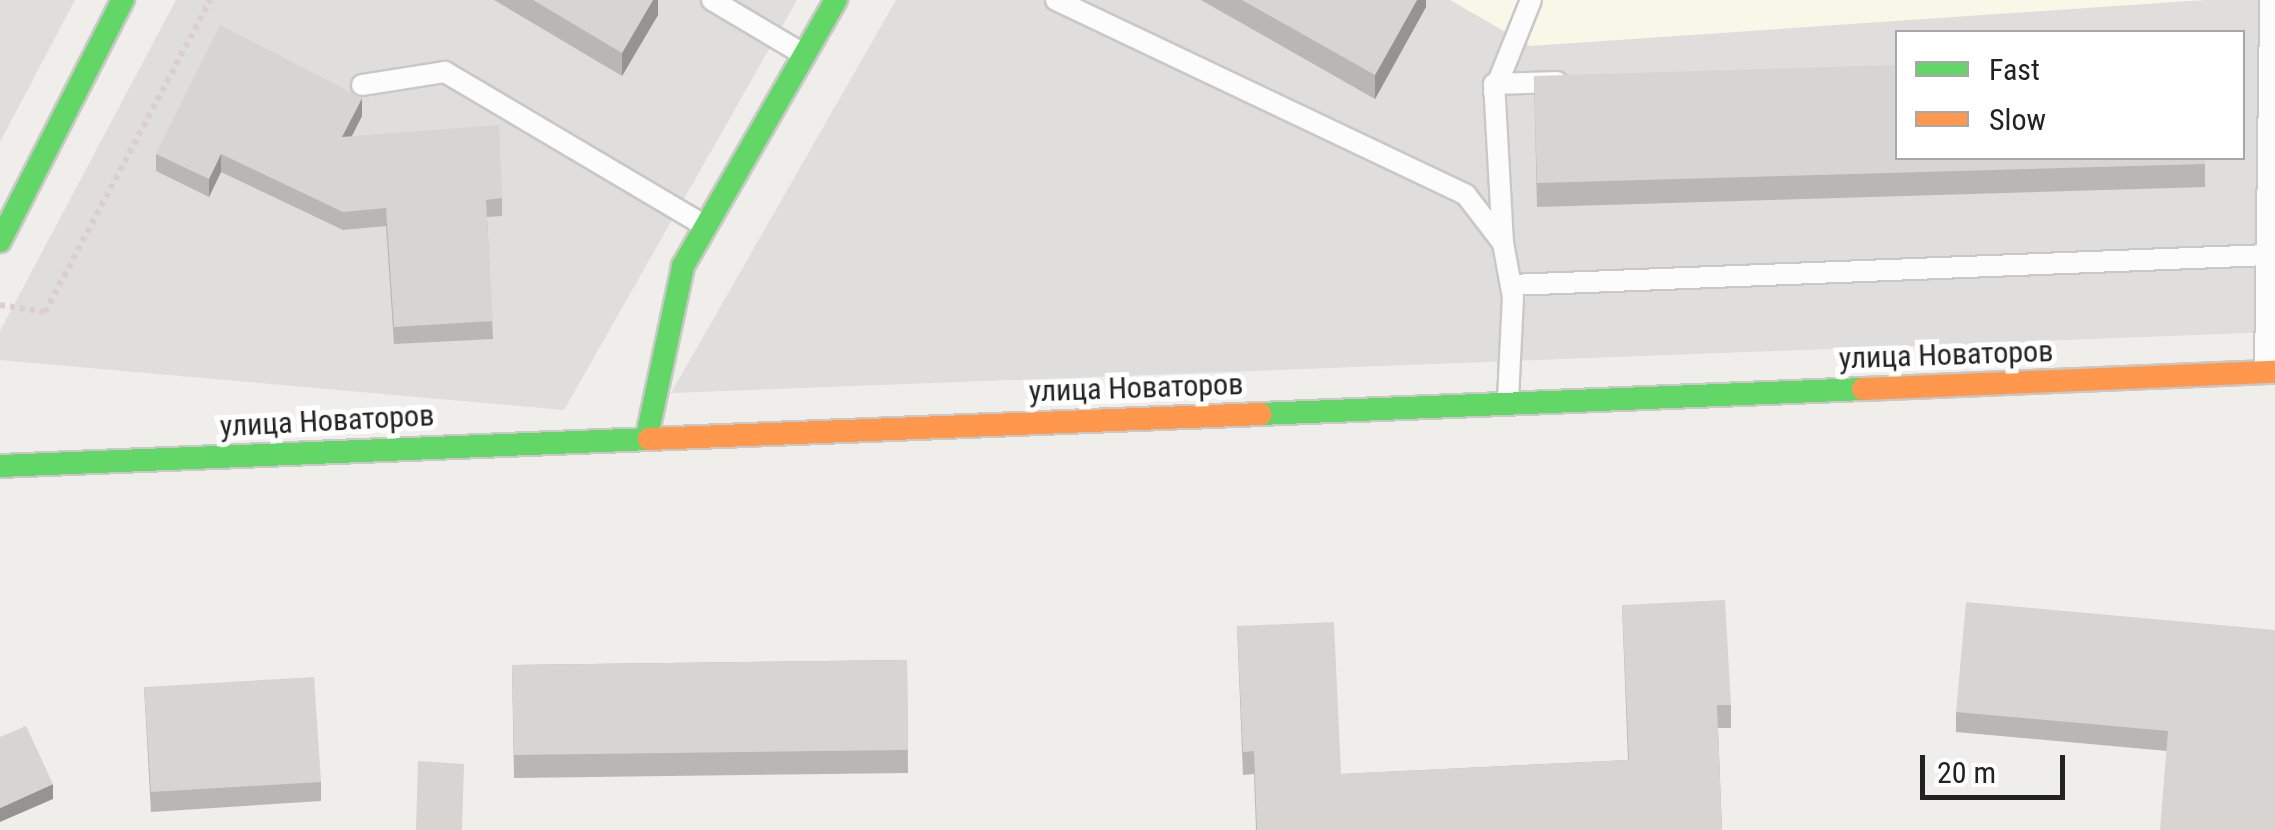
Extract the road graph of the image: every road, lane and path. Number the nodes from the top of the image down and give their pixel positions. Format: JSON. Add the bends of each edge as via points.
{"nodes":[{"id":1,"x":123,"y":0,"type":"edge"},
{"id":2,"x":210,"y":0,"type":"edge"},
{"id":3,"x":836,"y":0,"type":"edge"},
{"id":4,"x":1056,"y":0,"type":"edge"},
{"id":5,"x":1531,"y":0,"type":"edge"},
{"id":6,"x":2270,"y":0,"type":"edge"},
{"id":7,"x":710,"y":1,"type":"edge"},
{"id":8,"x":804,"y":55,"type":"junction"},
{"id":9,"x":1590,"y":80,"type":"edge"},
{"id":10,"x":362,"y":85,"type":"dead end"},
{"id":11,"x":1494,"y":92,"type":"junction"},
{"id":12,"x":706,"y":226,"type":"junction"},
{"id":13,"x":0,"y":241,"type":"edge"},
{"id":14,"x":1503,"y":244,"type":"junction"},
{"id":15,"x":2267,"y":255,"type":"junction"},
{"id":16,"x":1511,"y":286,"type":"junction"},
{"id":17,"x":0,"y":305,"type":"edge"},
{"id":18,"x":2270,"y":372,"type":"edge"},
{"id":19,"x":1508,"y":403,"type":"junction"},
{"id":20,"x":647,"y":436,"type":"junction"},
{"id":21,"x":0,"y":466,"type":"edge"}],
"edges":[{"from":1,"to":13,"type":"main road"},
{"from":2,"to":17,"type":"path","via":[[44,312]]},
{"from":3,"to":8,"type":"main road"},
{"from":4,"to":14,"type":"lane","via":[[1466,196]]},
{"from":5,"to":11,"type":"lane"},
{"from":6,"to":15,"type":"lane"},
{"from":7,"to":8,"type":"lane"},
{"from":8,"to":12,"type":"main road"},
{"from":9,"to":11,"type":"lane","via":[[1494,84]]},
{"from":10,"to":12,"type":"lane","via":[[445,72]]},
{"from":11,"to":14,"type":"lane"},
{"from":12,"to":20,"type":"main road","via":[[682,266]]},
{"from":14,"to":16,"type":"lane"},
{"from":15,"to":16,"type":"lane"},
{"from":15,"to":18,"type":"lane"},
{"from":16,"to":19,"type":"lane"},
{"from":18,"to":19,"type":"main road","name":"улица Новаторов"},
{"from":19,"to":20,"type":"main road","name":"улица Новаторов"},
{"from":20,"to":21,"type":"main road","name":"улица Новаторов"}]}
